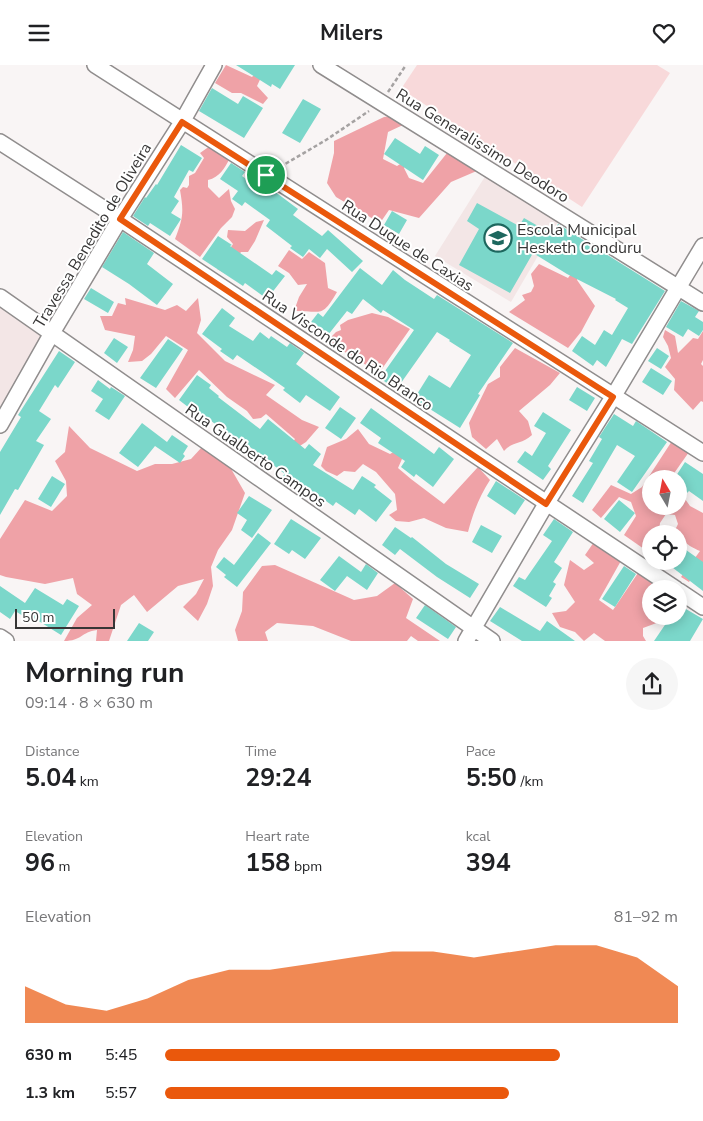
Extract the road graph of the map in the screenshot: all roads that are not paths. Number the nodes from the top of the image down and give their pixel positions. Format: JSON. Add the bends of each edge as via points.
{"nodes":[{"id":1,"x":95,"y":65,"type":"edge"},
{"id":2,"x":214,"y":65,"type":"edge"},
{"id":3,"x":321,"y":65,"type":"edge"},
{"id":4,"x":182,"y":122,"type":"junction"},
{"id":5,"x":0,"y":142,"type":"edge"},
{"id":6,"x":120,"y":219,"type":"junction"},
{"id":7,"x":703,"y":246,"type":"edge"},
{"id":8,"x":679,"y":288,"type":"junction"},
{"id":9,"x":0,"y":297,"type":"edge"},
{"id":10,"x":703,"y":303,"type":"edge"},
{"id":11,"x":52,"y":333,"type":"junction"},
{"id":12,"x":613,"y":397,"type":"junction"},
{"id":13,"x":0,"y":425,"type":"edge"},
{"id":14,"x":703,"y":453,"type":"edge"},
{"id":15,"x":546,"y":504,"type":"junction"},
{"id":16,"x":662,"y":580,"type":"edge"},
{"id":17,"x":687,"y":597,"type":"edge"},
{"id":18,"x":703,"y":607,"type":"edge"},
{"id":19,"x":469,"y":635,"type":"edge"},
{"id":20,"x":0,"y":637,"type":"edge"},
{"id":21,"x":6,"y":641,"type":"edge"},
{"id":22,"x":492,"y":641,"type":"edge"}],
"edges":[{"from":1,"to":4,"type":"street","name":"Rua Duque de Caxias"},
{"from":2,"to":4,"type":"street","name":"Travessa Benedito de Oliveira"},
{"from":3,"to":8,"type":"street","name":"Rua Generalissimo Deodoro"},
{"from":4,"to":6,"type":"street","name":"Travessa Benedito de Oliveira"},
{"from":4,"to":12,"type":"street","name":"Rua Duque de Caxias"},
{"from":5,"to":6,"type":"street","name":"Rua Visconde do Rio Branco"},
{"from":6,"to":11,"type":"street","name":"Travessa Benedito de Oliveira"},
{"from":6,"to":15,"type":"street","name":"Rua Visconde do Rio Branco"},
{"from":7,"to":8,"type":"street"},
{"from":8,"to":10,"type":"street","name":"Rua Generalissimo Deodoro"},
{"from":8,"to":12,"type":"street"},
{"from":9,"to":11,"type":"street","name":"Rua Gualberto Campos"},
{"from":11,"to":13,"type":"street","name":"Travessa Benedito de Oliveira"},
{"from":11,"to":19,"type":"street","name":"Rua Gualberto Campos"},
{"from":12,"to":14,"type":"street","name":"Rua Duque de Caxias"},
{"from":12,"to":15,"type":"street"},
{"from":15,"to":16,"type":"street","name":"Rua Visconde do Rio Branco"},
{"from":15,"to":19,"type":"street"},
{"from":17,"to":18,"type":"street","name":"Rua Visconde do Rio Branco"},
{"from":19,"to":22,"type":"street","name":"Rua Gualberto Campos"},
{"from":20,"to":21,"type":"street"}]}
